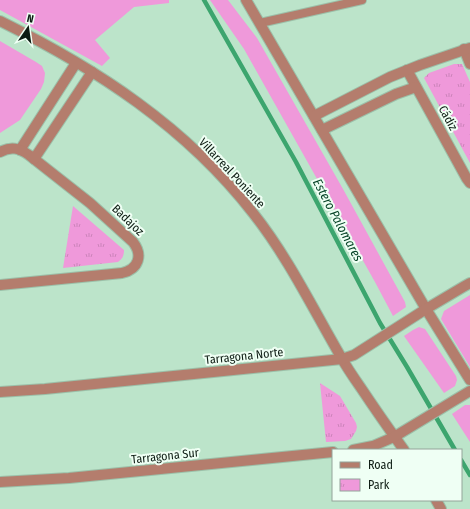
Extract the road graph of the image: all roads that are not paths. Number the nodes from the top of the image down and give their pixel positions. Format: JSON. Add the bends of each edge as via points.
{"nodes":[{"id":1,"x":246,"y":0,"type":"edge"},
{"id":2,"x":362,"y":0,"type":"edge"},
{"id":3,"x":0,"y":21,"type":"edge"},
{"id":4,"x":260,"y":24,"type":"junction"},
{"id":5,"x":467,"y":48,"type":"edge"},
{"id":6,"x":76,"y":63,"type":"junction"},
{"id":7,"x":470,"y":64,"type":"edge"},
{"id":8,"x":407,"y":70,"type":"junction"},
{"id":9,"x":92,"y":72,"type":"junction"},
{"id":10,"x":416,"y":87,"type":"junction"},
{"id":11,"x":314,"y":116,"type":"junction"},
{"id":12,"x":322,"y":130,"type":"junction"},
{"id":13,"x":20,"y":150,"type":"junction"},
{"id":14,"x":0,"y":152,"type":"edge"},
{"id":15,"x":34,"y":159,"type":"junction"},
{"id":16,"x":470,"y":183,"type":"edge"},
{"id":17,"x":470,"y":284,"type":"edge"},
{"id":18,"x":0,"y":285,"type":"edge"},
{"id":19,"x":426,"y":309,"type":"junction"},
{"id":20,"x":342,"y":359,"type":"junction"},
{"id":21,"x":470,"y":380,"type":"edge"},
{"id":22,"x":470,"y":391,"type":"edge"},
{"id":23,"x":0,"y":392,"type":"edge"},
{"id":24,"x":394,"y":437,"type":"junction"},
{"id":25,"x":358,"y":449,"type":"edge"},
{"id":26,"x":403,"y":449,"type":"edge"},
{"id":27,"x":332,"y":452,"type":"edge"},
{"id":28,"x":0,"y":482,"type":"edge"}],
"edges":[{"from":1,"to":4,"type":"street"},
{"from":2,"to":4,"type":"lane"},
{"from":3,"to":6,"type":"street","name":"Villarreal Poniente"},
{"from":4,"to":11,"type":"street"},
{"from":5,"to":7,"type":"street"},
{"from":5,"to":8,"type":"street"},
{"from":6,"to":9,"type":"street","name":"Villarreal Poniente"},
{"from":6,"to":13,"type":"street"},
{"from":8,"to":10,"type":"street","name":"Cádiz"},
{"from":8,"to":11,"type":"street"},
{"from":9,"to":15,"type":"street"},
{"from":9,"to":20,"type":"street","name":"Villarreal Poniente","via":[[134,99],[164,123],[235,190],[291,269]]},
{"from":10,"to":12,"type":"street"},
{"from":10,"to":16,"type":"street","name":"Cádiz"},
{"from":11,"to":12,"type":"street"},
{"from":12,"to":19,"type":"street"},
{"from":13,"to":14,"type":"street","via":[[10,148]]},
{"from":13,"to":15,"type":"street","name":"Badajoz"},
{"from":15,"to":18,"type":"street","name":"Badajoz","via":[[90,203],[133,242],[138,251],[137,262],[131,270],[122,273]]},
{"from":17,"to":19,"type":"street","name":"Tarragona Norte"},
{"from":19,"to":20,"type":"street","name":"Tarragona Norte","via":[[354,356]]},
{"from":19,"to":21,"type":"street"},
{"from":20,"to":23,"type":"street","name":"Tarragona Norte"},
{"from":20,"to":24,"type":"street","name":"Villarreal Poniente"},
{"from":22,"to":24,"type":"street"},
{"from":24,"to":25,"type":"street"},
{"from":24,"to":26,"type":"street","name":"Villarreal Poniente"},
{"from":27,"to":28,"type":"street","name":"Tarragona Sur","via":[[70,478]]}]}
